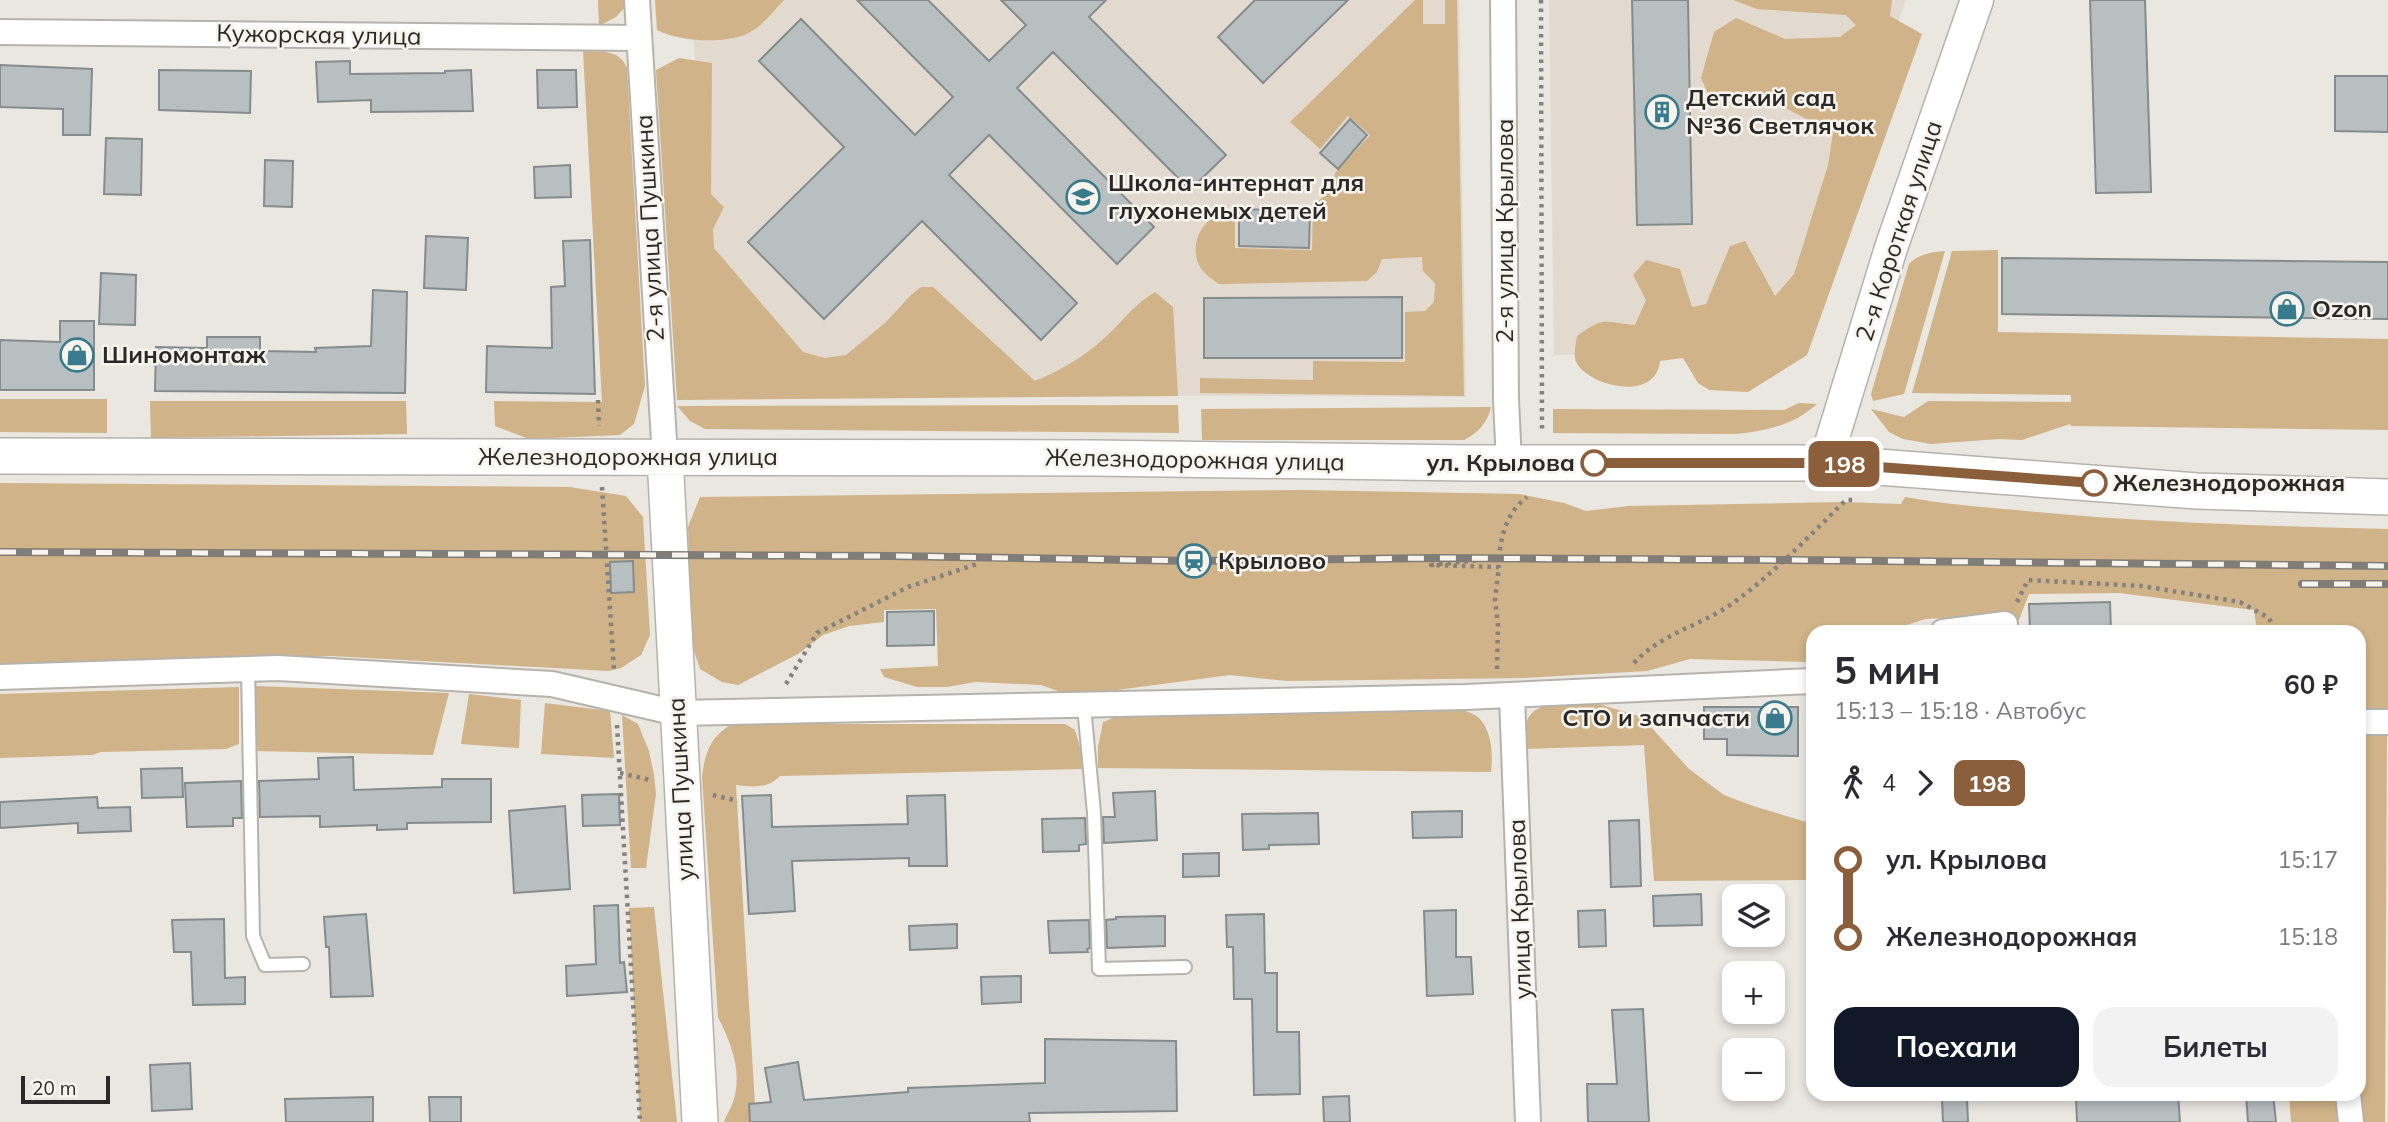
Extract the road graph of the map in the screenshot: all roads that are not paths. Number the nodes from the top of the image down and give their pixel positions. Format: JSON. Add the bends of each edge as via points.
{"nodes":[{"id":1,"x":637,"y":0,"type":"edge"},
{"id":2,"x":1503,"y":0,"type":"edge"},
{"id":3,"x":1977,"y":0,"type":"edge"},
{"id":4,"x":0,"y":32,"type":"edge"},
{"id":5,"x":639,"y":38,"type":"junction"},
{"id":6,"x":0,"y":456,"type":"edge"},
{"id":7,"x":665,"y":457,"type":"junction"},
{"id":8,"x":1526,"y":463,"type":"junction"},
{"id":9,"x":1825,"y":463,"type":"junction"},
{"id":10,"x":2388,"y":497,"type":"edge"},
{"id":11,"x":2005,"y":624,"type":"road end"},
{"id":12,"x":1997,"y":625,"type":"edge"},
{"id":13,"x":248,"y":669,"type":"junction"},
{"id":14,"x":0,"y":677,"type":"edge"},
{"id":15,"x":1806,"y":681,"type":"edge"},
{"id":16,"x":1500,"y":696,"type":"junction"},
{"id":17,"x":1084,"y":706,"type":"junction"},
{"id":18,"x":677,"y":713,"type":"junction"},
{"id":19,"x":2366,"y":722,"type":"edge"},
{"id":20,"x":2388,"y":722,"type":"edge"},
{"id":21,"x":303,"y":964,"type":"dead end"},
{"id":22,"x":1185,"y":967,"type":"dead end"},
{"id":23,"x":2349,"y":1101,"type":"edge"},
{"id":24,"x":700,"y":1122,"type":"edge"},
{"id":25,"x":1528,"y":1122,"type":"edge"},
{"id":26,"x":2351,"y":1122,"type":"edge"}],
"edges":[{"from":1,"to":5,"type":"street","name":"2-я улица Пушкина"},
{"from":2,"to":8,"type":"street","name":"2-я улица Крылова","via":[[1506,373]]},
{"from":3,"to":9,"type":"street","name":"2-я Короткая улица","via":[[1891,248]]},
{"from":4,"to":5,"type":"street","name":"Кужорская улица"},
{"from":5,"to":7,"type":"street","name":"2-я улица Пушкина"},
{"from":6,"to":7,"type":"main road","name":"Железнодорожная улица"},
{"from":7,"to":8,"type":"main road","name":"Железнодорожная улица"},
{"from":7,"to":18,"type":"main road","name":"улица Пушкина"},
{"from":8,"to":9,"type":"main road","name":"Железнодорожная улица"},
{"from":9,"to":10,"type":"main road","name":"Железнодорожная улица","via":[[2197,491]]},
{"from":11,"to":12,"type":"street"},
{"from":13,"to":14,"type":"street"},
{"from":13,"to":18,"type":"street","via":[[552,684]]},
{"from":13,"to":21,"type":"lane","via":[[253,936],[265,965]]},
{"from":15,"to":16,"type":"street"},
{"from":16,"to":17,"type":"street"},
{"from":16,"to":25,"type":"street","name":"улица Крылова"},
{"from":17,"to":18,"type":"street"},
{"from":17,"to":22,"type":"lane","via":[[1094,813],[1099,969]]},
{"from":18,"to":24,"type":"main road","name":"улица Пушкина"},
{"from":19,"to":20,"type":"street"},
{"from":23,"to":26,"type":"street"}]}
